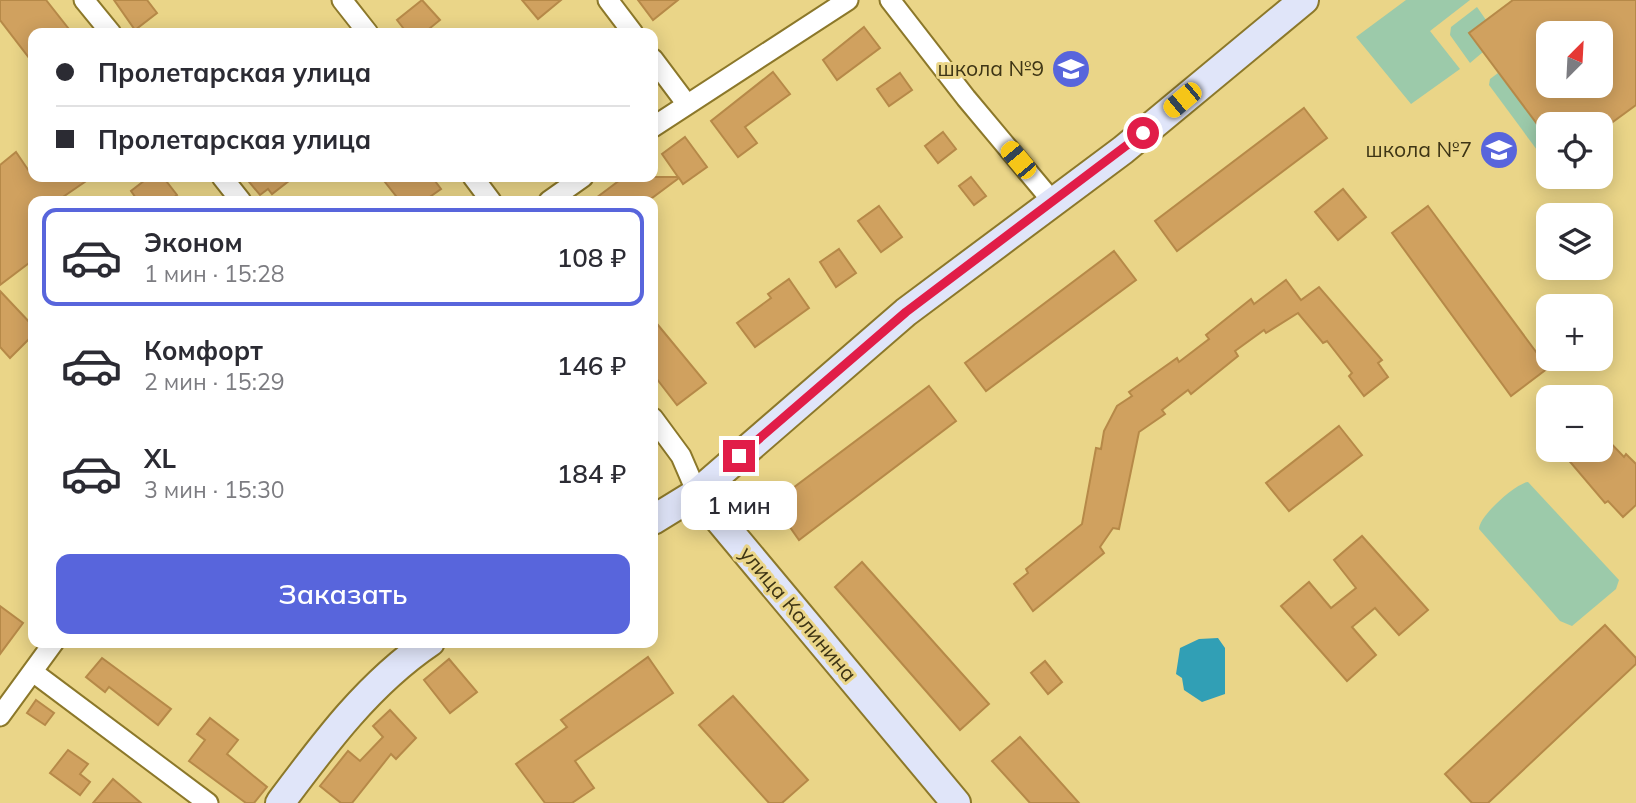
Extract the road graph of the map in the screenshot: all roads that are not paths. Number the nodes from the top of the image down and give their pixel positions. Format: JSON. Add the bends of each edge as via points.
{"nodes":[{"id":1,"x":84,"y":0,"type":"edge"},
{"id":2,"x":342,"y":0,"type":"edge"},
{"id":3,"x":608,"y":0,"type":"edge"},
{"id":4,"x":848,"y":0,"type":"edge"},
{"id":5,"x":890,"y":0,"type":"edge"},
{"id":6,"x":1304,"y":0,"type":"edge"},
{"id":7,"x":107,"y":28,"type":"edge"},
{"id":8,"x":364,"y":28,"type":"edge"},
{"id":9,"x":629,"y":28,"type":"edge"},
{"id":10,"x":658,"y":66,"type":"edge"},
{"id":11,"x":686,"y":103,"type":"junction"},
{"id":12,"x":658,"y":123,"type":"edge"},
{"id":13,"x":226,"y":182,"type":"edge"},
{"id":14,"x":576,"y":182,"type":"edge"},
{"id":15,"x":237,"y":196,"type":"edge"},
{"id":16,"x":556,"y":196,"type":"edge"},
{"id":17,"x":1053,"y":202,"type":"junction"},
{"id":18,"x":658,"y":425,"type":"edge"},
{"id":19,"x":697,"y":493,"type":"junction"},
{"id":20,"x":658,"y":517,"type":"edge"},
{"id":21,"x":50,"y":648,"type":"edge"},
{"id":22,"x":421,"y":648,"type":"edge"},
{"id":23,"x":33,"y":672,"type":"junction"},
{"id":24,"x":0,"y":716,"type":"edge"},
{"id":25,"x":208,"y":803,"type":"edge"},
{"id":26,"x":280,"y":803,"type":"edge"},
{"id":27,"x":956,"y":803,"type":"edge"}],
"edges":[{"from":1,"to":7,"type":"street"},
{"from":2,"to":8,"type":"street"},
{"from":3,"to":9,"type":"street"},
{"from":4,"to":11,"type":"street"},
{"from":5,"to":17,"type":"street"},
{"from":6,"to":17,"type":"street"},
{"from":10,"to":11,"type":"street"},
{"from":11,"to":12,"type":"street"},
{"from":13,"to":15,"type":"street"},
{"from":14,"to":16,"type":"street"},
{"from":17,"to":19,"type":"street","via":[[906,312]]},
{"from":18,"to":19,"type":"street","name":"улица Калинина","via":[[681,456]]},
{"from":19,"to":20,"type":"street"},
{"from":19,"to":27,"type":"street","name":"улица Калинина"},
{"from":21,"to":23,"type":"street"},
{"from":22,"to":26,"type":"street","via":[[363,698]]},
{"from":23,"to":24,"type":"street"},
{"from":23,"to":25,"type":"street"}]}
